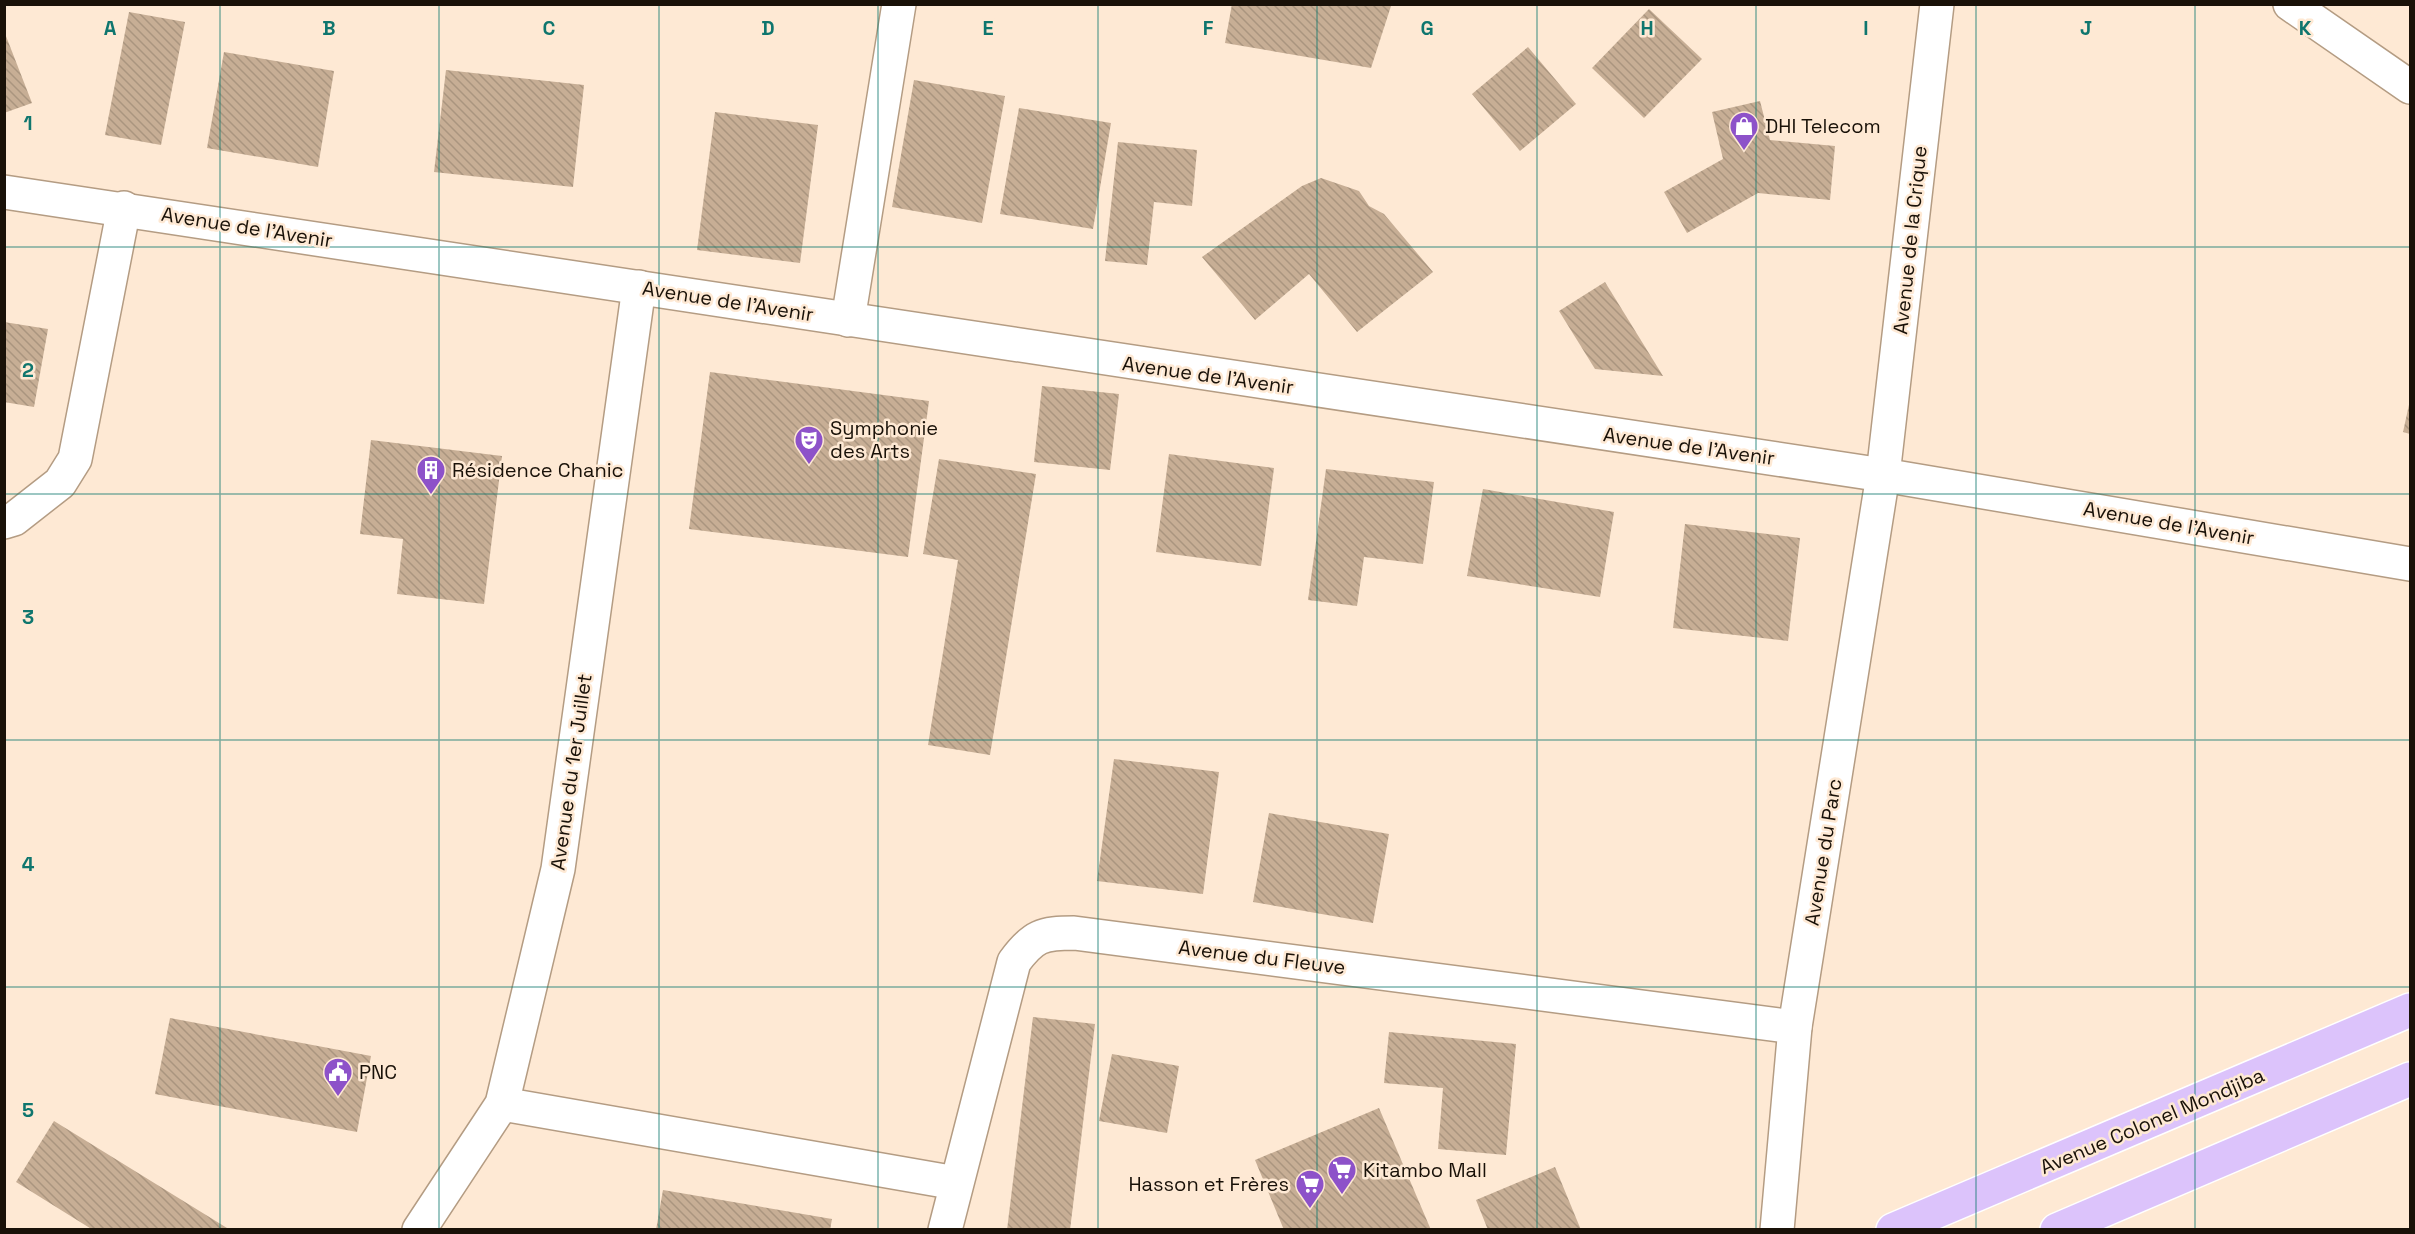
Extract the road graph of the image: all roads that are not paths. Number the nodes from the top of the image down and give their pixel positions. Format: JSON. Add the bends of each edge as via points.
{"nodes":[{"id":1,"x":899,"y":4,"type":"edge"},
{"id":2,"x":1936,"y":4,"type":"edge"},
{"id":3,"x":2290,"y":4,"type":"edge"},
{"id":4,"x":2410,"y":87,"type":"edge"},
{"id":5,"x":4,"y":192,"type":"edge"},
{"id":6,"x":124,"y":208,"type":"junction"},
{"id":7,"x":639,"y":287,"type":"junction"},
{"id":8,"x":848,"y":320,"type":"junction"},
{"id":9,"x":1883,"y":475,"type":"junction"},
{"id":10,"x":4,"y":522,"type":"edge"},
{"id":11,"x":2410,"y":564,"type":"edge"},
{"id":12,"x":2410,"y":1010,"type":"edge"},
{"id":13,"x":1795,"y":1027,"type":"junction"},
{"id":14,"x":2410,"y":1079,"type":"edge"},
{"id":15,"x":502,"y":1104,"type":"junction"},
{"id":16,"x":956,"y":1184,"type":"junction"},
{"id":17,"x":419,"y":1230,"type":"edge"},
{"id":18,"x":945,"y":1230,"type":"edge"},
{"id":19,"x":1777,"y":1230,"type":"edge"},
{"id":20,"x":1893,"y":1230,"type":"edge"},
{"id":21,"x":2057,"y":1230,"type":"edge"}],
"edges":[{"from":1,"to":8,"type":"street"},
{"from":2,"to":9,"type":"street","name":"Avenue de la Crique"},
{"from":3,"to":4,"type":"street"},
{"from":5,"to":6,"type":"street","name":"Avenue de l'Avenir"},
{"from":6,"to":7,"type":"street","name":"Avenue de l'Avenir"},
{"from":6,"to":10,"type":"street","via":[[75,459],[60,483],[14,519]]},
{"from":7,"to":8,"type":"street","name":"Avenue de l'Avenir"},
{"from":7,"to":15,"type":"street","name":"Avenue du 1er Juillet","via":[[558,869]]},
{"from":8,"to":9,"type":"street","name":"Avenue de l'Avenir"},
{"from":9,"to":11,"type":"street","name":"Avenue de l'Avenir"},
{"from":9,"to":13,"type":"street","name":"Avenue du Parc"},
{"from":12,"to":20,"type":"main road","name":"Avenue Colonel Mondjiba"},
{"from":13,"to":16,"type":"street","name":"Avenue du Fleuve","via":[[1074,933],[1049,933],[1029,942],[1014,962]]},
{"from":13,"to":19,"type":"street","name":"Avenue du Parc"},
{"from":14,"to":21,"type":"main road"},
{"from":15,"to":16,"type":"street"},
{"from":15,"to":17,"type":"street","name":"Avenue du 1er Juillet"},
{"from":16,"to":18,"type":"street","name":"Avenue du Fleuve"}]}
